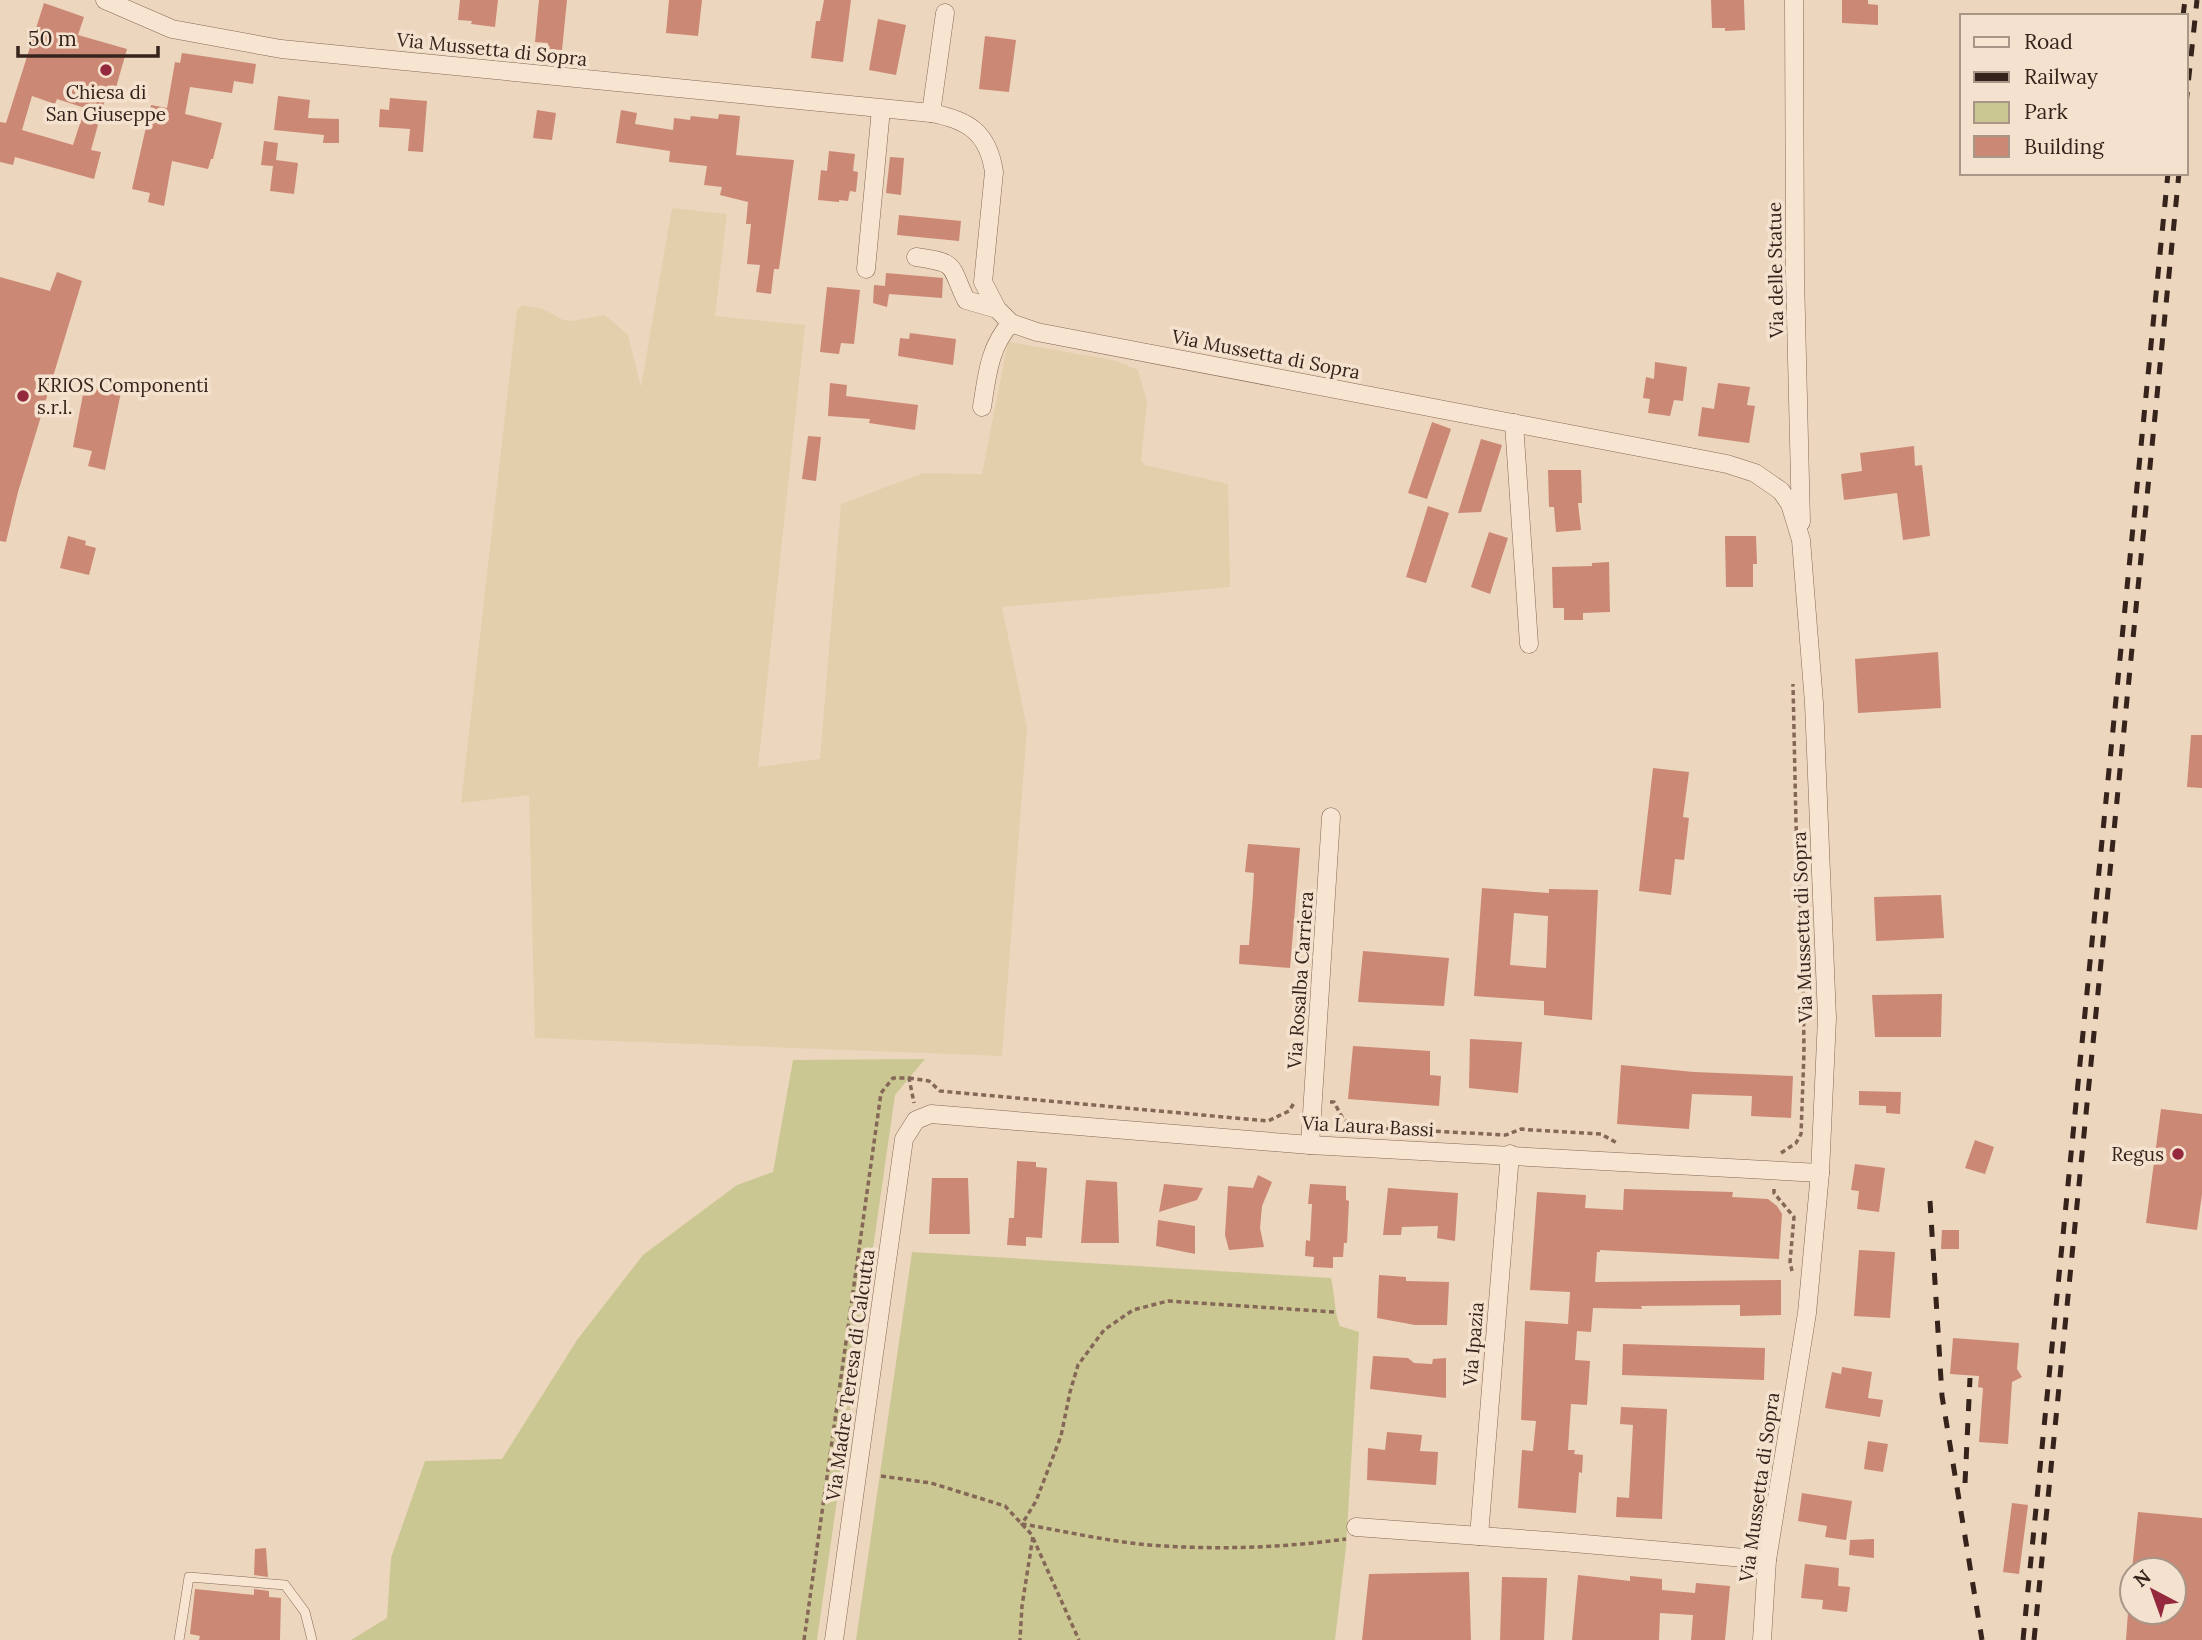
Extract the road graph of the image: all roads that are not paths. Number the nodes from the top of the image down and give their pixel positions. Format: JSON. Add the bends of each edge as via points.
{"nodes":[{"id":1,"x":105,"y":0,"type":"edge"},
{"id":2,"x":1794,"y":0,"type":"edge"},
{"id":3,"x":945,"y":13,"type":"dead end"},
{"id":4,"x":881,"y":109,"type":"junction"},
{"id":5,"x":931,"y":113,"type":"junction"},
{"id":6,"x":916,"y":257,"type":"dead end"},
{"id":7,"x":866,"y":269,"type":"dead end"},
{"id":8,"x":998,"y":309,"type":"junction"},
{"id":9,"x":1011,"y":323,"type":"junction"},
{"id":10,"x":982,"y":407,"type":"dead end"},
{"id":11,"x":1514,"y":423,"type":"junction"},
{"id":12,"x":1801,"y":540,"type":"junction"},
{"id":13,"x":1529,"y":644,"type":"dead end"},
{"id":14,"x":1331,"y":817,"type":"dead end"},
{"id":15,"x":916,"y":1120,"type":"joint"},
{"id":16,"x":1310,"y":1145,"type":"junction"},
{"id":17,"x":1510,"y":1154,"type":"junction"},
{"id":18,"x":1820,"y":1173,"type":"junction"},
{"id":19,"x":1352,"y":1533,"type":"road end"},
{"id":20,"x":1479,"y":1536,"type":"junction"},
{"id":21,"x":1768,"y":1560,"type":"junction"},
{"id":22,"x":180,"y":1640,"type":"edge"},
{"id":23,"x":312,"y":1640,"type":"edge"},
{"id":24,"x":834,"y":1640,"type":"edge"},
{"id":25,"x":1762,"y":1640,"type":"edge"}],
"edges":[{"from":1,"to":4,"type":"street","name":"Via Mussetta di Sopra","via":[[172,29],[281,49]]},
{"from":2,"to":12,"type":"street","name":"Via delle Statue"},
{"from":3,"to":5,"type":"street"},
{"from":4,"to":5,"type":"street","name":"Via Mussetta di Sopra"},
{"from":4,"to":7,"type":"street"},
{"from":5,"to":8,"type":"street","name":"Via Mussetta di Sopra","via":[[972,128],[992,156],[993,194],[983,282]]},
{"from":6,"to":8,"type":"street","name":"Via Mussetta di Sopra","via":[[945,261],[967,300]]},
{"from":8,"to":9,"type":"street","name":"Via Mussetta di Sopra"},
{"from":9,"to":10,"type":"street","via":[[999,337],[988,366]]},
{"from":9,"to":11,"type":"street","name":"Via Mussetta di Sopra","via":[[1037,332]]},
{"from":11,"to":12,"type":"street","name":"Via Mussetta di Sopra","via":[[1755,473],[1781,491],[1790,504]]},
{"from":11,"to":13,"type":"street"},
{"from":12,"to":18,"type":"street","name":"Via Mussetta di Sopra","via":[[1814,690],[1827,1005]]},
{"from":14,"to":16,"type":"street","name":"Via Rosalba Carriera"},
{"from":15,"to":16,"type":"street","name":"Via Laura Bassi","via":[[931,1114]]},
{"from":15,"to":24,"type":"street","name":"Via Madre Teresa di Calcutta","via":[[904,1139]]},
{"from":16,"to":17,"type":"street","name":"Via Laura Bassi"},
{"from":17,"to":18,"type":"street","name":"Via Laura Bassi"},
{"from":17,"to":20,"type":"street","name":"Via Ipazia"},
{"from":18,"to":21,"type":"street","name":"Via Mussetta di Sopra","via":[[1807,1313]]},
{"from":19,"to":20,"type":"street"},
{"from":20,"to":21,"type":"street"},
{"from":21,"to":25,"type":"street","name":"Via Mussetta di Sopra"},
{"from":22,"to":23,"type":"lane","via":[[189,1577],[285,1585],[305,1612]]}]}
